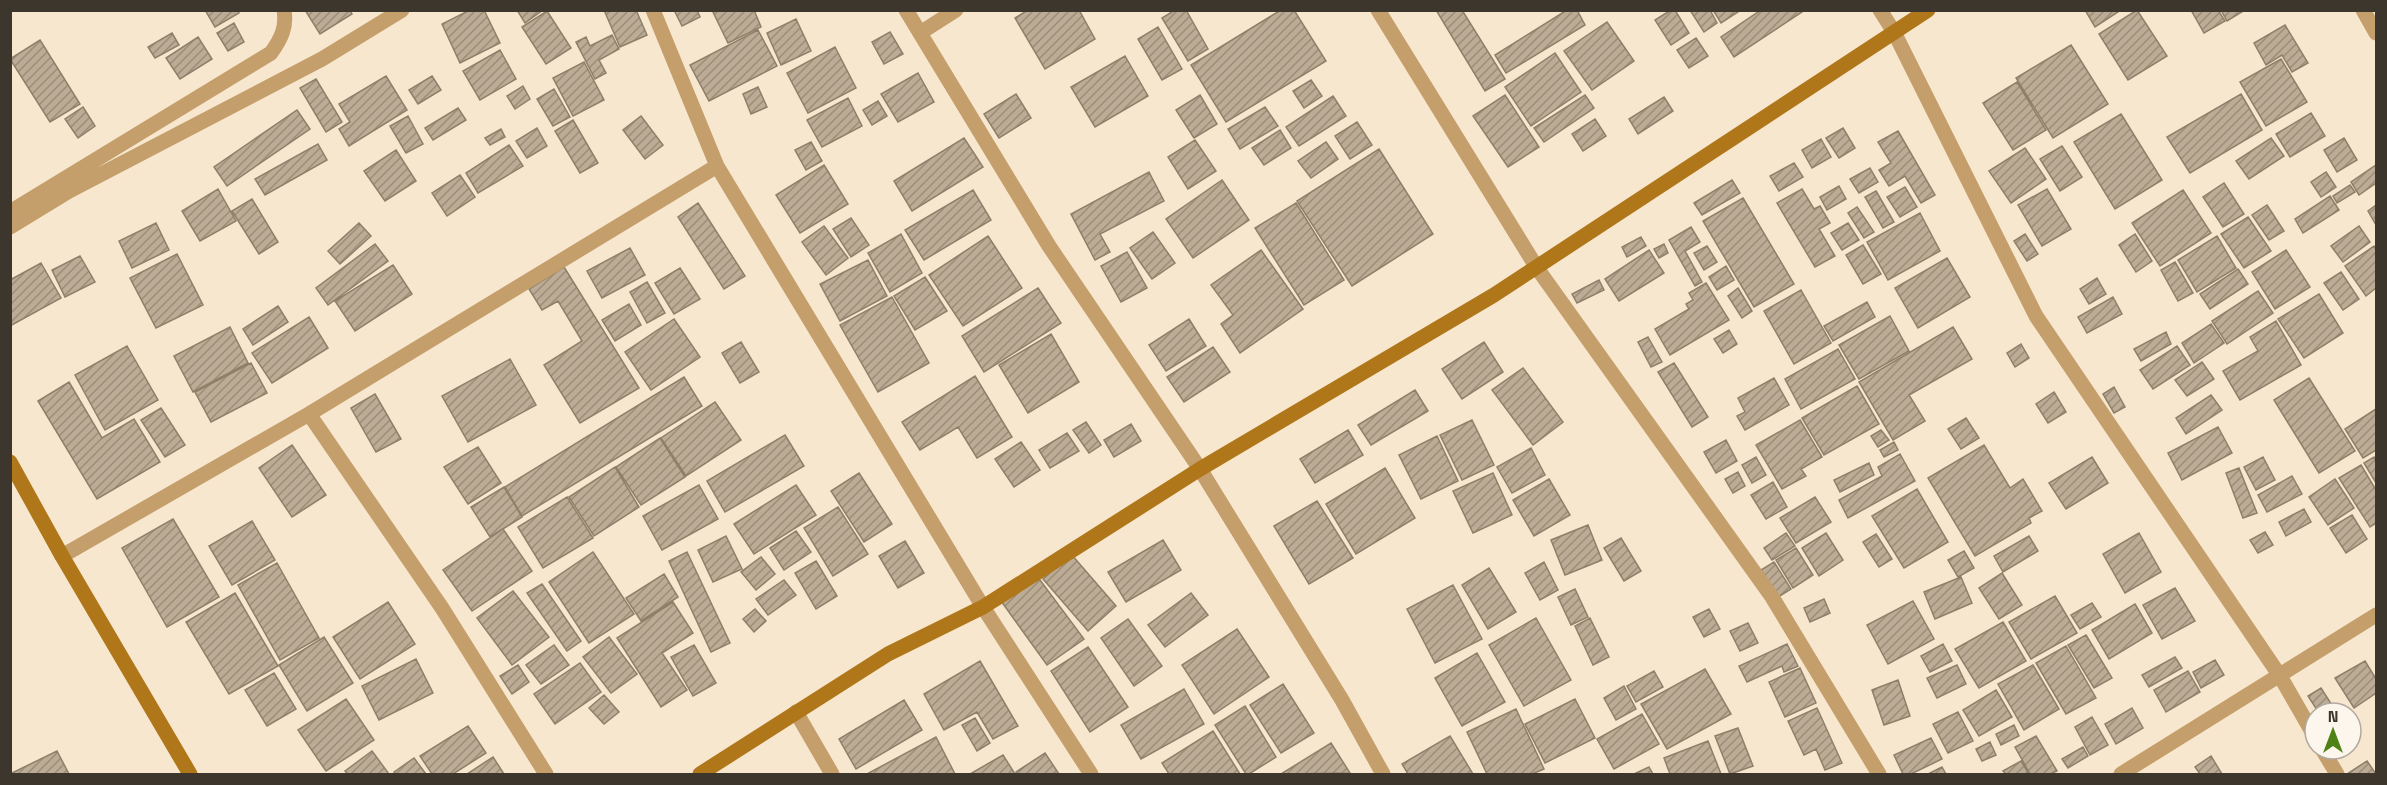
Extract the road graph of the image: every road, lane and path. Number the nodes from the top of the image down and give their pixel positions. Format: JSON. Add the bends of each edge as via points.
{"nodes":[{"id":1,"x":284,"y":10,"type":"edge"},
{"id":2,"x":402,"y":10,"type":"edge"},
{"id":3,"x":653,"y":10,"type":"edge"},
{"id":4,"x":906,"y":10,"type":"edge"},
{"id":5,"x":956,"y":10,"type":"edge"},
{"id":6,"x":1378,"y":10,"type":"edge"},
{"id":7,"x":1880,"y":10,"type":"edge"},
{"id":8,"x":1928,"y":10,"type":"edge"},
{"id":9,"x":2363,"y":10,"type":"edge"},
{"id":10,"x":1894,"y":32,"type":"junction"},
{"id":11,"x":920,"y":33,"type":"junction"},
{"id":12,"x":2376,"y":33,"type":"edge"},
{"id":13,"x":717,"y":166,"type":"junction"},
{"id":14,"x":10,"y":212,"type":"edge"},
{"id":15,"x":10,"y":227,"type":"edge"},
{"id":16,"x":1537,"y":268,"type":"junction"},
{"id":17,"x":309,"y":414,"type":"junction"},
{"id":18,"x":10,"y":462,"type":"edge"},
{"id":19,"x":1200,"y":469,"type":"junction"},
{"id":20,"x":62,"y":556,"type":"junction"},
{"id":21,"x":982,"y":607,"type":"junction"},
{"id":22,"x":2376,"y":615,"type":"edge"},
{"id":23,"x":2280,"y":676,"type":"junction"},
{"id":24,"x":796,"y":712,"type":"junction"},
{"id":25,"x":2303,"y":716,"type":"edge"},
{"id":26,"x":2329,"y":761,"type":"edge"},
{"id":27,"x":190,"y":774,"type":"edge"},
{"id":28,"x":546,"y":774,"type":"edge"},
{"id":29,"x":700,"y":774,"type":"edge"},
{"id":30,"x":832,"y":774,"type":"edge"},
{"id":31,"x":1091,"y":774,"type":"edge"},
{"id":32,"x":1383,"y":774,"type":"edge"},
{"id":33,"x":1879,"y":774,"type":"edge"},
{"id":34,"x":2121,"y":774,"type":"edge"},
{"id":35,"x":2337,"y":774,"type":"edge"}],
"edges":[{"from":1,"to":14,"type":"street","via":[[286,22],[271,53]]},
{"from":2,"to":15,"type":"street","via":[[322,59],[69,191]]},
{"from":3,"to":13,"type":"street"},
{"from":4,"to":11,"type":"street"},
{"from":5,"to":11,"type":"street"},
{"from":6,"to":16,"type":"street"},
{"from":7,"to":10,"type":"street"},
{"from":8,"to":10,"type":"street"},
{"from":9,"to":12,"type":"street"},
{"from":10,"to":16,"type":"street"},
{"from":10,"to":23,"type":"street","via":[[2036,316]]},
{"from":11,"to":19,"type":"street","via":[[1049,246]]},
{"from":13,"to":17,"type":"street"},
{"from":13,"to":21,"type":"street"},
{"from":16,"to":19,"type":"street"},
{"from":16,"to":33,"type":"street","via":[[1772,597]]},
{"from":17,"to":20,"type":"street"},
{"from":17,"to":28,"type":"street","via":[[442,608]]},
{"from":18,"to":20,"type":"street"},
{"from":19,"to":21,"type":"street"},
{"from":19,"to":32,"type":"street"},
{"from":20,"to":27,"type":"street"},
{"from":21,"to":24,"type":"street","via":[[888,654]]},
{"from":21,"to":31,"type":"street"},
{"from":22,"to":23,"type":"street"},
{"from":23,"to":25,"type":"street"},
{"from":23,"to":34,"type":"street"},
{"from":24,"to":29,"type":"street"},
{"from":24,"to":30,"type":"street"},
{"from":26,"to":35,"type":"street"}]}
